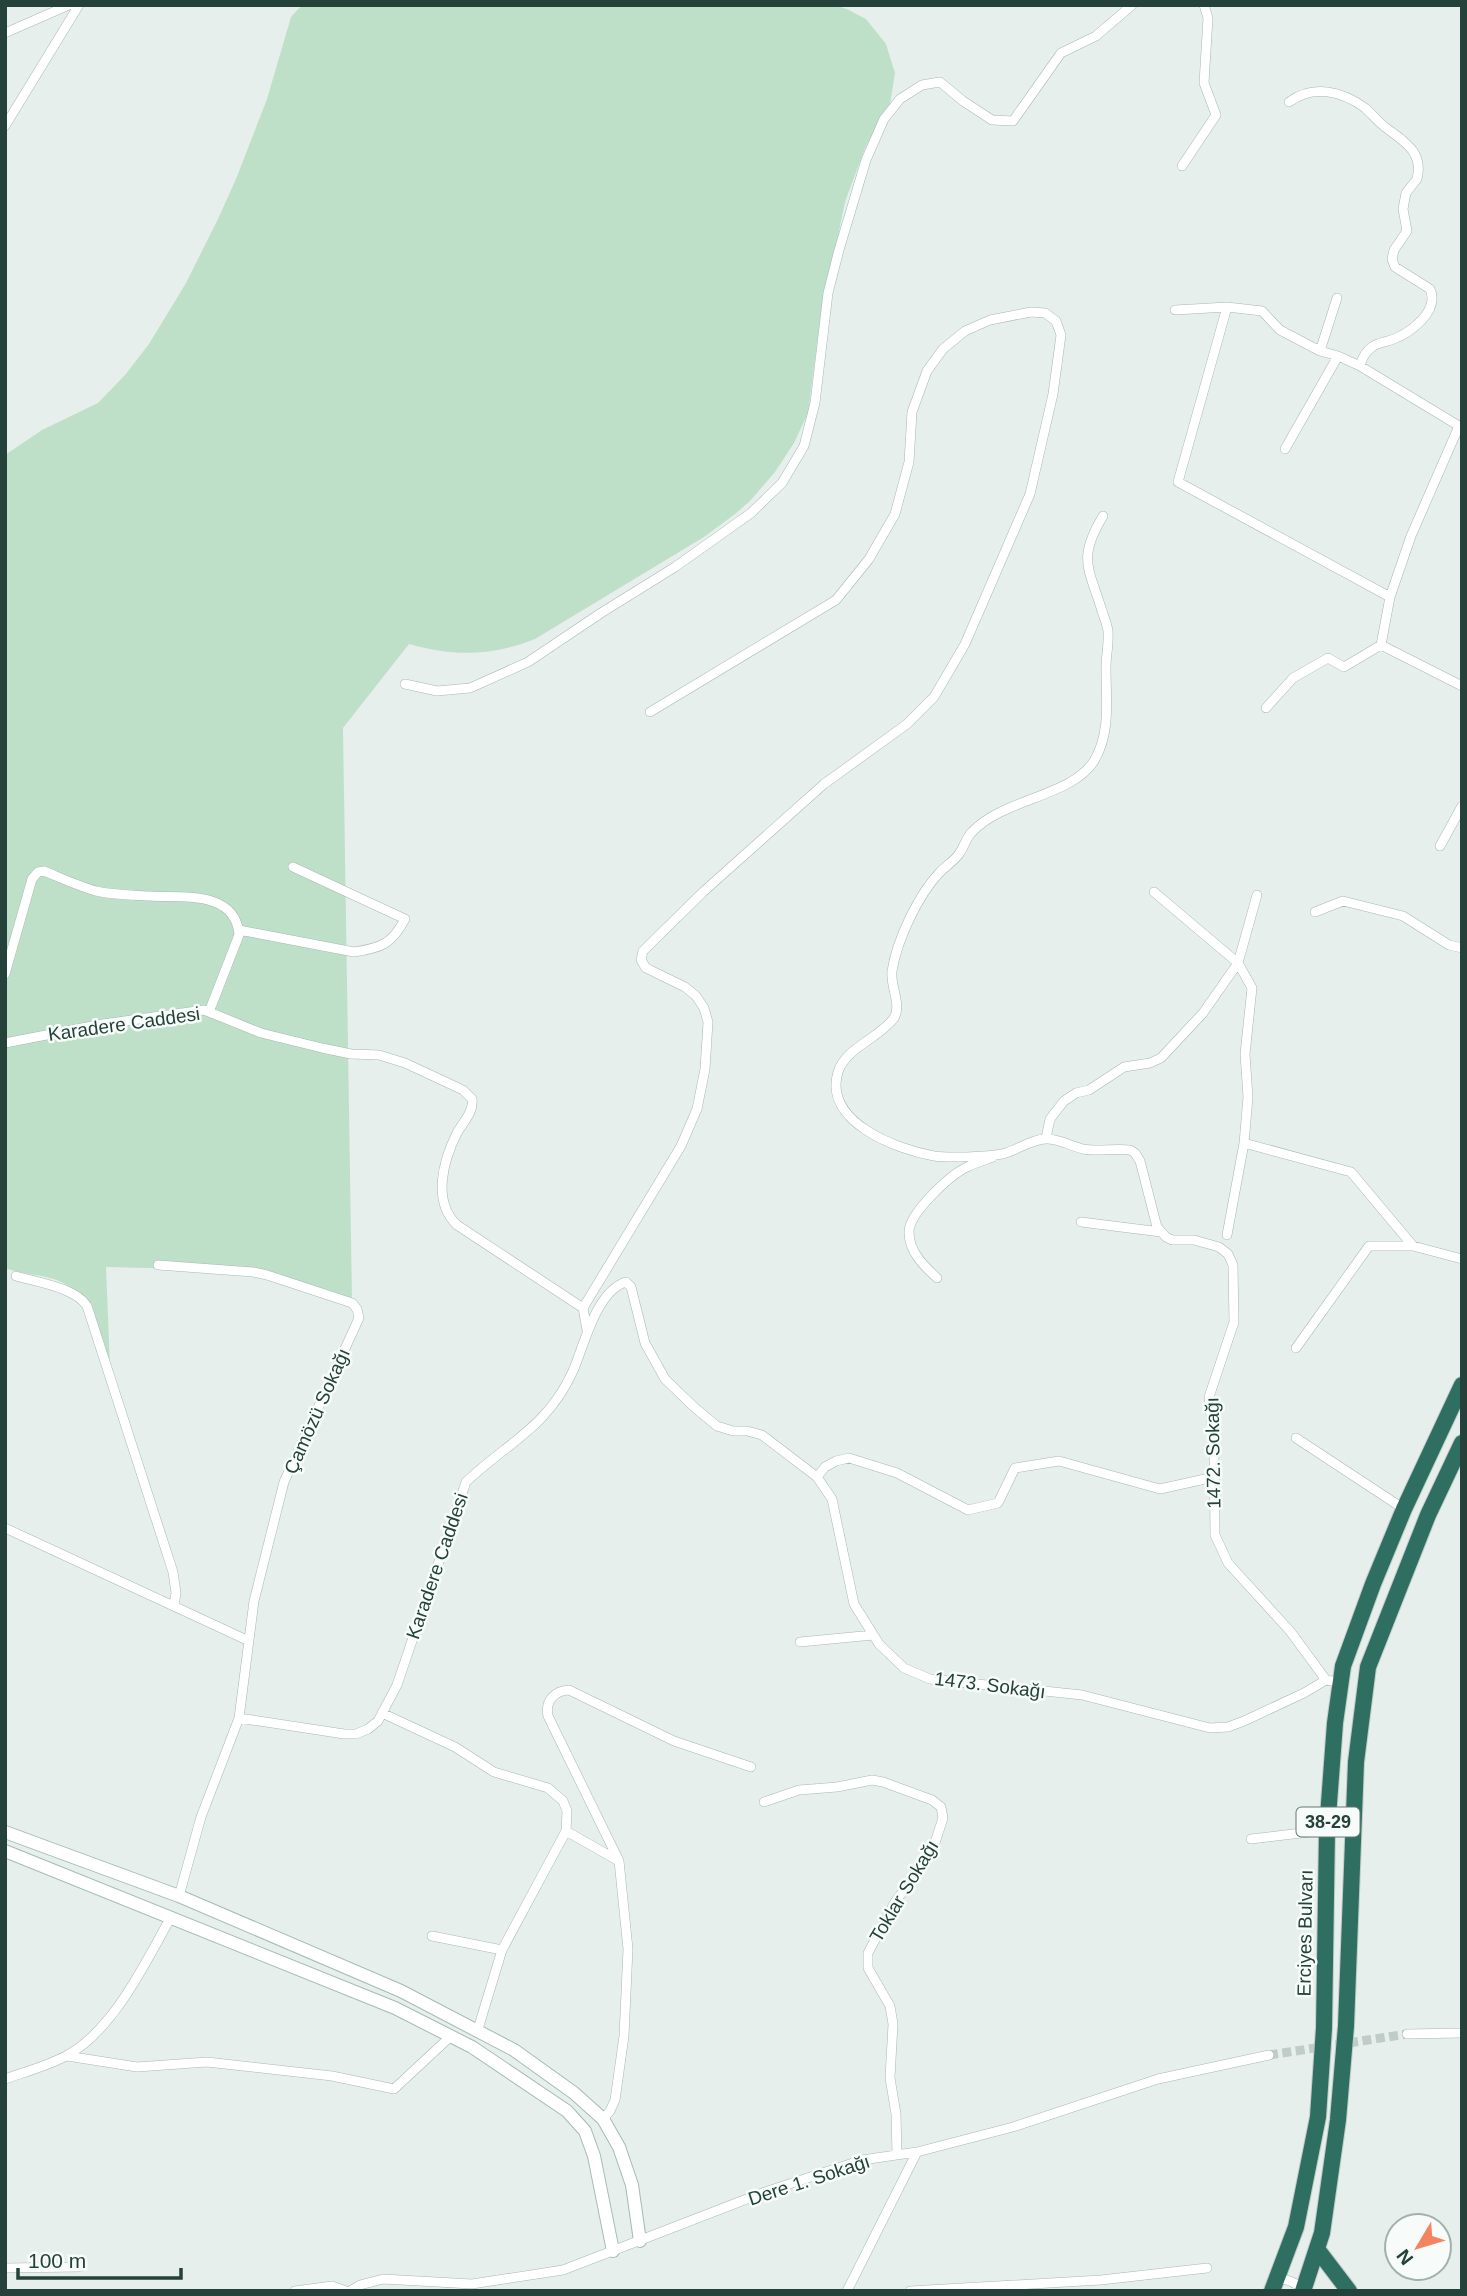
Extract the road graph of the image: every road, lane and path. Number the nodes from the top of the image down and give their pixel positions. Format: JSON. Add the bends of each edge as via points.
{"nodes":[{"id":1,"x":69,"y":5,"type":"edge"},
{"id":2,"x":79,"y":5,"type":"edge"},
{"id":3,"x":1132,"y":5,"type":"edge"},
{"id":4,"x":1205,"y":5,"type":"edge"},
{"id":5,"x":5,"y":33,"type":"edge"},
{"id":6,"x":1289,"y":102,"type":"dead end"},
{"id":7,"x":5,"y":126,"type":"edge"},
{"id":8,"x":1182,"y":166,"type":"dead end"},
{"id":9,"x":1337,"y":298,"type":"dead end"},
{"id":10,"x":1227,"y":307,"type":"junction"},
{"id":11,"x":1175,"y":310,"type":"dead end"},
{"id":12,"x":1320,"y":351,"type":"junction"},
{"id":13,"x":1338,"y":356,"type":"junction"},
{"id":14,"x":1360,"y":366,"type":"junction"},
{"id":15,"x":1461,"y":426,"type":"edge"},
{"id":16,"x":1285,"y":449,"type":"dead end"},
{"id":17,"x":1103,"y":516,"type":"dead end"},
{"id":18,"x":1390,"y":597,"type":"junction"},
{"id":19,"x":1381,"y":645,"type":"junction"},
{"id":20,"x":405,"y":684,"type":"dead end"},
{"id":21,"x":1462,"y":686,"type":"edge"},
{"id":22,"x":1265,"y":708,"type":"dead end"},
{"id":23,"x":650,"y":712,"type":"dead end"},
{"id":24,"x":1462,"y":806,"type":"edge"},
{"id":25,"x":1440,"y":846,"type":"dead end"},
{"id":26,"x":293,"y":867,"type":"dead end"},
{"id":27,"x":1154,"y":892,"type":"dead end"},
{"id":28,"x":1256,"y":895,"type":"dead end"},
{"id":29,"x":1315,"y":912,"type":"dead end"},
{"id":30,"x":239,"y":930,"type":"junction"},
{"id":31,"x":1462,"y":948,"type":"edge"},
{"id":32,"x":1238,"y":963,"type":"junction"},
{"id":33,"x":5,"y":974,"type":"edge"},
{"id":34,"x":209,"y":1012,"type":"junction"},
{"id":35,"x":5,"y":1043,"type":"edge"},
{"id":36,"x":1046,"y":1138,"type":"junction"},
{"id":37,"x":1244,"y":1143,"type":"junction"},
{"id":38,"x":1002,"y":1154,"type":"junction"},
{"id":39,"x":1081,"y":1222,"type":"dead end"},
{"id":40,"x":1161,"y":1232,"type":"junction"},
{"id":41,"x":1227,"y":1235,"type":"dead end"},
{"id":42,"x":1413,"y":1246,"type":"junction"},
{"id":43,"x":1462,"y":1259,"type":"edge"},
{"id":44,"x":158,"y":1265,"type":"dead end"},
{"id":45,"x":16,"y":1276,"type":"dead end"},
{"id":46,"x":937,"y":1278,"type":"dead end"},
{"id":47,"x":583,"y":1308,"type":"junction"},
{"id":48,"x":587,"y":1330,"type":"junction"},
{"id":49,"x":1296,"y":1348,"type":"dead end"},
{"id":50,"x":1462,"y":1385,"type":"edge"},
{"id":51,"x":1296,"y":1438,"type":"dead end"},
{"id":52,"x":1462,"y":1443,"type":"edge"},
{"id":53,"x":817,"y":1477,"type":"junction"},
{"id":54,"x":1214,"y":1477,"type":"junction"},
{"id":55,"x":1404,"y":1509,"type":"junction"},
{"id":56,"x":5,"y":1528,"type":"edge"},
{"id":57,"x":174,"y":1606,"type":"junction"},
{"id":58,"x":873,"y":1635,"type":"junction"},
{"id":59,"x":249,"y":1641,"type":"junction"},
{"id":60,"x":800,"y":1642,"type":"dead end"},
{"id":61,"x":1334,"y":1681,"type":"junction"},
{"id":62,"x":382,"y":1713,"type":"junction"},
{"id":63,"x":239,"y":1718,"type":"junction"},
{"id":64,"x":751,"y":1767,"type":"dead end"},
{"id":65,"x":764,"y":1802,"type":"dead end"},
{"id":66,"x":1327,"y":1830,"type":"junction"},
{"id":67,"x":566,"y":1831,"type":"junction"},
{"id":68,"x":5,"y":1832,"type":"edge"},
{"id":69,"x":1251,"y":1839,"type":"dead end"},
{"id":70,"x":5,"y":1852,"type":"edge"},
{"id":71,"x":619,"y":1861,"type":"junction"},
{"id":72,"x":179,"y":1896,"type":"junction"},
{"id":73,"x":171,"y":1917,"type":"junction"},
{"id":74,"x":432,"y":1936,"type":"dead end"},
{"id":75,"x":502,"y":1950,"type":"junction"},
{"id":76,"x":478,"y":2029,"type":"junction"},
{"id":77,"x":1462,"y":2033,"type":"edge"},
{"id":78,"x":1407,"y":2034,"type":"tunnel mouth"},
{"id":79,"x":451,"y":2036,"type":"junction"},
{"id":80,"x":1269,"y":2055,"type":"tunnel mouth"},
{"id":81,"x":67,"y":2056,"type":"junction"},
{"id":82,"x":5,"y":2079,"type":"edge"},
{"id":83,"x":603,"y":2119,"type":"junction"},
{"id":84,"x":917,"y":2152,"type":"junction"},
{"id":85,"x":897,"y":2155,"type":"junction"},
{"id":86,"x":640,"y":2241,"type":"junction"},
{"id":87,"x":1317,"y":2249,"type":"junction"},
{"id":88,"x":613,"y":2251,"type":"junction"},
{"id":89,"x":79,"y":2267,"type":"dead end"},
{"id":90,"x":5,"y":2268,"type":"edge"},
{"id":91,"x":1207,"y":2268,"type":"dead end"},
{"id":92,"x":1275,"y":2284,"type":"edge"},
{"id":93,"x":1306,"y":2290,"type":"edge"},
{"id":94,"x":295,"y":2291,"type":"edge"},
{"id":95,"x":348,"y":2291,"type":"edge"},
{"id":96,"x":847,"y":2291,"type":"edge"},
{"id":97,"x":910,"y":2291,"type":"edge"},
{"id":98,"x":1349,"y":2291,"type":"edge"}],
"edges":[{"from":1,"to":5,"type":"street"},
{"from":2,"to":7,"type":"street"},
{"from":3,"to":20,"type":"street","via":[[1096,36],[1060,53],[1013,121],[992,120],[940,82],[922,85],[901,99],[884,119],[866,160],[828,293],[815,404],[804,446],[782,483],[751,513],[527,662],[470,688],[437,691]]},
{"from":4,"to":8,"type":"street","via":[[1204,83],[1216,115]]},
{"from":6,"to":14,"type":"street","via":[[1320,90],[1351,98],[1405,140],[1417,162],[1417,179],[1403,201],[1406,231],[1392,259],[1395,267],[1430,289],[1433,300],[1420,323],[1371,347]]},
{"from":9,"to":12,"type":"street"},
{"from":10,"to":11,"type":"street"},
{"from":10,"to":12,"type":"street","via":[[1262,311],[1280,330]]},
{"from":10,"to":18,"type":"street","via":[[1178,482]]},
{"from":12,"to":13,"type":"street"},
{"from":13,"to":14,"type":"street"},
{"from":13,"to":16,"type":"street"},
{"from":14,"to":15,"type":"street"},
{"from":15,"to":18,"type":"street","via":[[1411,536]]},
{"from":17,"to":38,"type":"street","via":[[1087,555],[1089,576],[1108,630],[1101,749],[1080,776],[989,816],[920,897],[894,961],[895,1017],[843,1060],[836,1084],[837,1096],[852,1119],[905,1149],[937,1157]]},
{"from":18,"to":19,"type":"street"},
{"from":19,"to":21,"type":"street"},
{"from":19,"to":22,"type":"street","via":[[1344,667],[1328,658],[1293,678]]},
{"from":23,"to":47,"type":"street","via":[[836,600],[869,559],[895,514],[909,462],[912,412],[927,371],[943,349],[965,331],[990,320],[1031,312],[1045,313],[1056,321],[1061,335],[1053,394],[1030,494],[965,644],[934,697],[907,724],[824,784],[642,951],[646,968],[684,987],[704,1008],[708,1022],[705,1069],[698,1109],[681,1146]]},
{"from":24,"to":25,"type":"street"},
{"from":26,"to":30,"type":"street","via":[[405,919],[398,934],[388,943],[354,952]]},
{"from":27,"to":32,"type":"street"},
{"from":28,"to":32,"type":"street"},
{"from":29,"to":31,"type":"street","via":[[1343,901],[1403,916],[1449,945]]},
{"from":30,"to":33,"type":"street","via":[[226,907],[198,897],[96,891],[41,871],[32,879]]},
{"from":30,"to":34,"type":"street"},
{"from":32,"to":36,"type":"street","via":[[1203,1013],[1161,1058],[1124,1067],[1089,1090],[1076,1093],[1050,1119]]},
{"from":32,"to":37,"type":"street","via":[[1252,988],[1245,1054]]},
{"from":34,"to":35,"type":"street","name":"Karadere Caddesi","via":[[103,1024]]},
{"from":34,"to":47,"type":"street","name":"Karadere Caddesi","via":[[274,1036],[351,1054],[380,1055],[467,1092],[472,1107],[446,1162],[444,1208],[457,1225]]},
{"from":36,"to":38,"type":"street"},
{"from":36,"to":40,"type":"street","via":[[1085,1149],[1135,1153]]},
{"from":37,"to":41,"type":"street"},
{"from":37,"to":42,"type":"street","via":[[1351,1172]]},
{"from":38,"to":46,"type":"street","via":[[965,1168],[914,1217],[909,1232],[914,1252]]},
{"from":39,"to":40,"type":"street","name":"1472. Sokağı"},
{"from":40,"to":54,"type":"street","name":"1472. Sokağı","via":[[1172,1240],[1219,1247],[1233,1265],[1234,1322],[1209,1397]]},
{"from":42,"to":43,"type":"street"},
{"from":42,"to":49,"type":"street","via":[[1369,1245]]},
{"from":44,"to":59,"type":"street","name":"Çamözü Sokağı","via":[[267,1275],[352,1303],[359,1313],[284,1482],[254,1601]]},
{"from":45,"to":57,"type":"street","via":[[75,1294],[88,1306],[173,1572]]},
{"from":47,"to":48,"type":"street","name":"Karadere Caddesi"},
{"from":48,"to":53,"type":"street","name":"1473. Sokağı","via":[[609,1293],[628,1282],[645,1343],[664,1379],[717,1426],[762,1435]]},
{"from":48,"to":62,"type":"street","name":"Karadere Caddesi","via":[[554,1406],[466,1482],[397,1685]]},
{"from":50,"to":55,"type":"highway","name":"Erciyes Bulvarı","number":"38-29"},
{"from":51,"to":55,"type":"street"},
{"from":52,"to":87,"type":"highway","number":"38-29","via":[[1368,1667],[1356,1762],[1338,2120]]},
{"from":53,"to":54,"type":"street","via":[[825,1467],[849,1458],[897,1473],[968,1510],[998,1503],[1015,1468],[1059,1461],[1160,1489]]},
{"from":53,"to":58,"type":"street","name":"1473. Sokağı","via":[[832,1499],[854,1604]]},
{"from":54,"to":61,"type":"street","name":"1472. Sokağı","via":[[1215,1535],[1228,1563]]},
{"from":55,"to":61,"type":"highway","name":"Erciyes Bulvarı","number":"38-29"},
{"from":56,"to":57,"type":"street"},
{"from":57,"to":59,"type":"street"},
{"from":58,"to":60,"type":"street"},
{"from":58,"to":61,"type":"street","name":"1473. Sokağı","via":[[904,1668],[930,1679],[1082,1695],[1210,1728],[1244,1721]]},
{"from":59,"to":63,"type":"street","name":"Çamözü Sokağı"},
{"from":61,"to":66,"type":"highway","name":"Erciyes Bulvarı","number":"38-29"},
{"from":62,"to":63,"type":"street","name":"Karadere Caddesi","via":[[378,1721],[356,1734]]},
{"from":62,"to":67,"type":"street","via":[[455,1747],[494,1772],[548,1788],[563,1801]]},
{"from":63,"to":72,"type":"street","via":[[201,1817]]},
{"from":64,"to":71,"type":"street","via":[[674,1741],[569,1690],[556,1693],[548,1703],[548,1716]]},
{"from":65,"to":85,"type":"street","name":"Toklar Sokağı","via":[[799,1790],[872,1780],[932,1800],[943,1812],[932,1852],[895,1902],[868,1953],[868,1968],[890,2006],[893,2024],[890,2078]]},
{"from":66,"to":69,"type":"street"},
{"from":66,"to":92,"type":"highway","name":"Erciyes Bulvarı","number":"38-29","via":[[1318,2117],[1296,2227]]},
{"from":67,"to":71,"type":"street"},
{"from":67,"to":75,"type":"street"},
{"from":68,"to":72,"type":"street"},
{"from":70,"to":73,"type":"street"},
{"from":71,"to":83,"type":"street","via":[[628,1948],[624,2036],[615,2100]]},
{"from":72,"to":76,"type":"street"},
{"from":73,"to":79,"type":"street","via":[[395,2008]]},
{"from":73,"to":81,"type":"street","via":[[100,2030]]},
{"from":74,"to":75,"type":"street"},
{"from":75,"to":76,"type":"street"},
{"from":76,"to":83,"type":"street","via":[[514,2050]]},
{"from":77,"to":78,"type":"street"},
{"from":79,"to":81,"type":"street","via":[[394,2089],[332,2076],[207,2062],[136,2067]]},
{"from":79,"to":88,"type":"street","via":[[566,2111],[585,2131]]},
{"from":80,"to":84,"type":"street","name":"Dere 1. Sokağı","via":[[1158,2079],[1013,2127]]},
{"from":81,"to":82,"type":"street"},
{"from":83,"to":86,"type":"street","via":[[632,2185]]},
{"from":84,"to":85,"type":"street","name":"Dere 1. Sokağı"},
{"from":84,"to":96,"type":"street"},
{"from":85,"to":86,"type":"street","name":"Dere 1. Sokağı","via":[[862,2160],[765,2192]]},
{"from":86,"to":88,"type":"street","name":"Dere 1. Sokağı"},
{"from":87,"to":93,"type":"highway","number":"38-29"},
{"from":87,"to":98,"type":"highway"},
{"from":88,"to":95,"type":"street","name":"Dere 1. Sokağı","via":[[563,2270],[472,2284],[383,2279]]},
{"from":89,"to":90,"type":"street"},
{"from":91,"to":97,"type":"street","via":[[1101,2280]]},
{"from":92,"to":93,"type":"street","via":[[1290,2281]]},
{"from":94,"to":95,"type":"street","via":[[332,2286]]}]}
